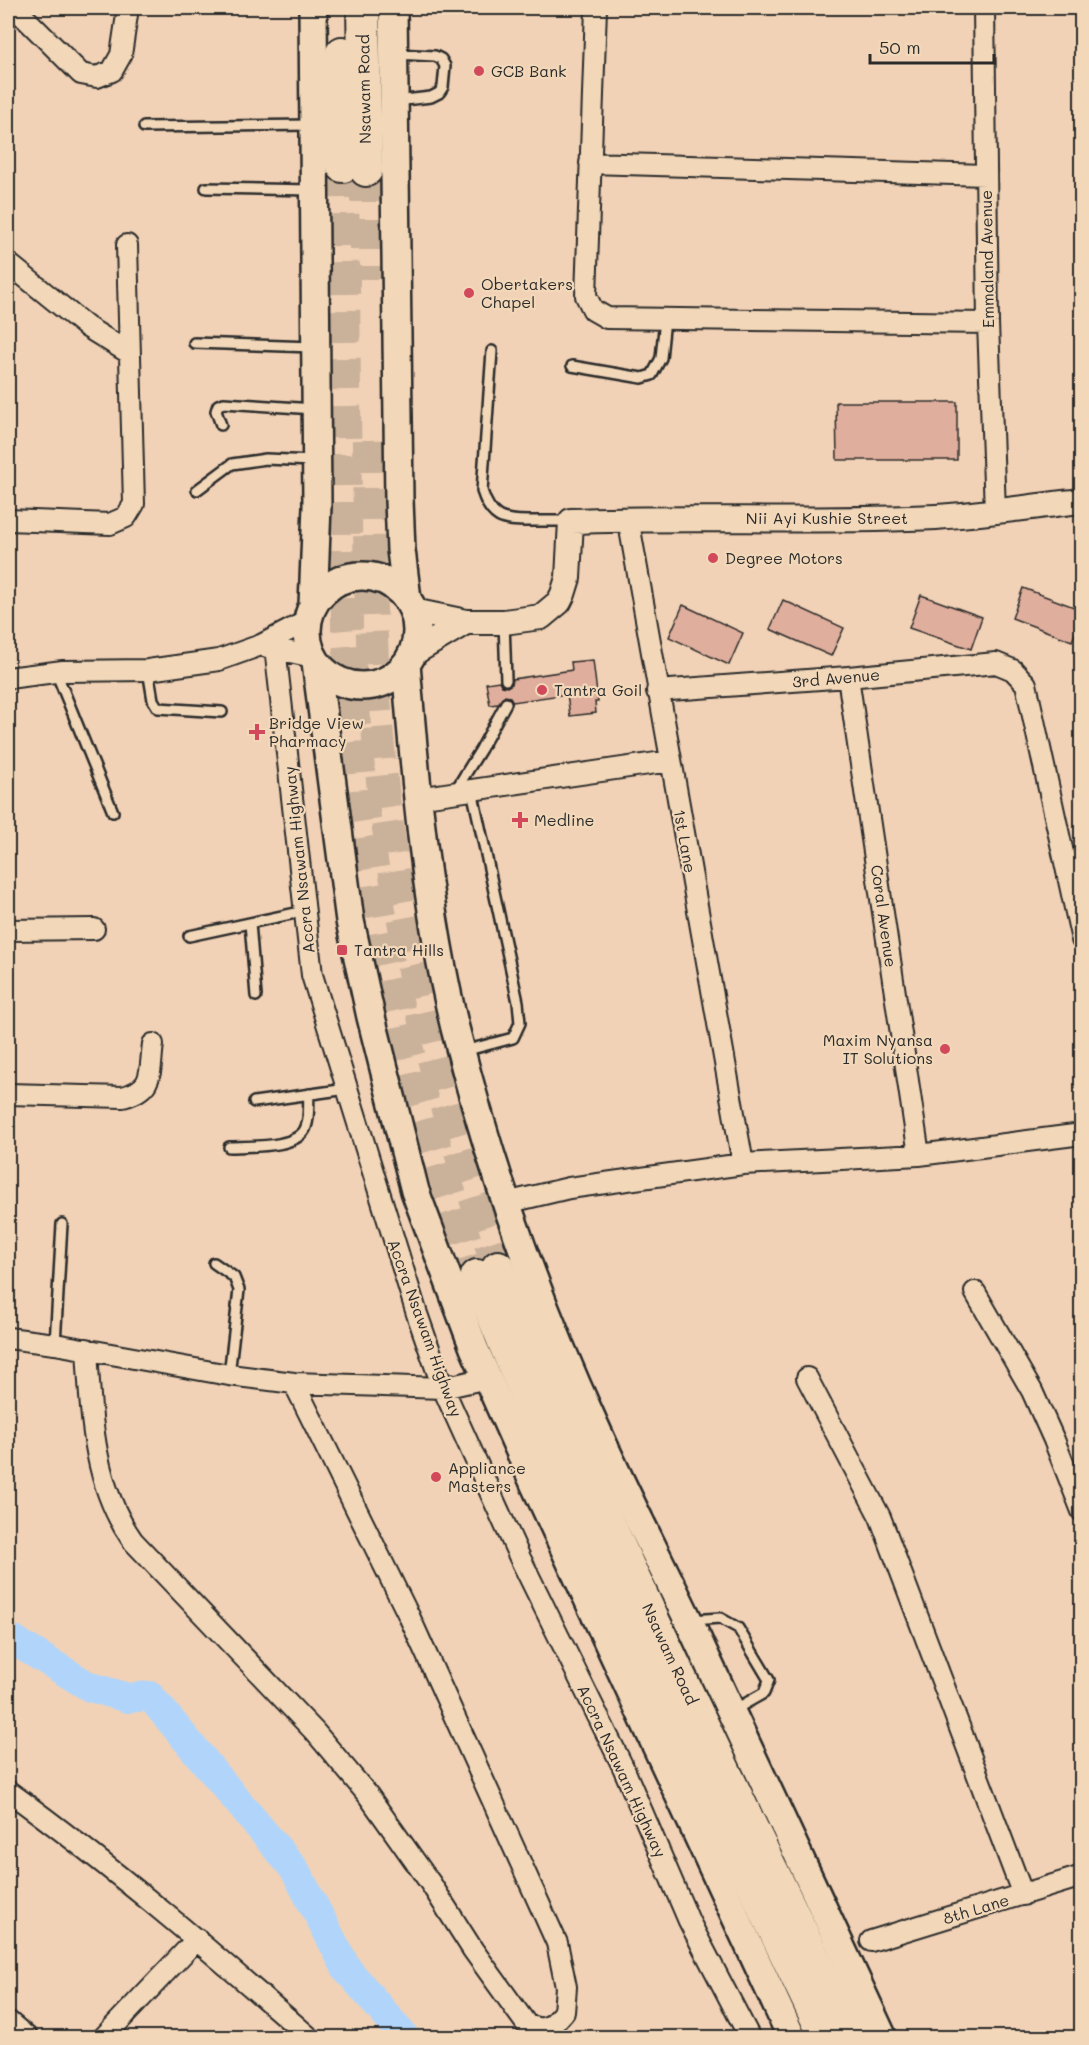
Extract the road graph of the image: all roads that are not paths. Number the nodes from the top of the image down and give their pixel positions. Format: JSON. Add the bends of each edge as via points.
{"nodes":[{"id":1,"x":15,"y":8,"type":"edge"},
{"id":2,"x":128,"y":8,"type":"edge"},
{"id":3,"x":313,"y":8,"type":"edge"},
{"id":4,"x":341,"y":8,"type":"edge"},
{"id":5,"x":363,"y":8,"type":"edge"},
{"id":6,"x":393,"y":8,"type":"edge"},
{"id":7,"x":596,"y":8,"type":"edge"},
{"id":8,"x":984,"y":8,"type":"edge"},
{"id":9,"x":393,"y":54,"type":"junction"},
{"id":10,"x":394,"y":102,"type":"junction"},
{"id":11,"x":314,"y":125,"type":"junction"},
{"id":12,"x":144,"y":127,"type":"dead end"},
{"id":13,"x":590,"y":163,"type":"junction"},
{"id":14,"x":986,"y":175,"type":"junction"},
{"id":15,"x":206,"y":188,"type":"dead end"},
{"id":16,"x":315,"y":190,"type":"junction"},
{"id":17,"x":127,"y":245,"type":"dead end"},
{"id":18,"x":8,"y":263,"type":"edge"},
{"id":19,"x":665,"y":319,"type":"junction"},
{"id":20,"x":988,"y":323,"type":"junction"},
{"id":21,"x":194,"y":343,"type":"dead end"},
{"id":22,"x":316,"y":347,"type":"junction"},
{"id":23,"x":492,"y":351,"type":"dead end"},
{"id":24,"x":129,"y":353,"type":"junction"},
{"id":25,"x":572,"y":366,"type":"dead end"},
{"id":26,"x":316,"y":409,"type":"junction"},
{"id":27,"x":221,"y":425,"type":"dead end"},
{"id":28,"x":317,"y":461,"type":"junction"},
{"id":29,"x":197,"y":490,"type":"dead end"},
{"id":30,"x":1082,"y":501,"type":"edge"},
{"id":31,"x":995,"y":511,"type":"junction"},
{"id":32,"x":628,"y":518,"type":"junction"},
{"id":33,"x":8,"y":520,"type":"edge"},
{"id":34,"x":571,"y":521,"type":"junction"},
{"id":35,"x":410,"y":605,"type":"junction"},
{"id":36,"x":310,"y":613,"type":"junction"},
{"id":37,"x":466,"y":622,"type":"junction"},
{"id":38,"x":504,"y":622,"type":"junction"},
{"id":39,"x":270,"y":644,"type":"junction"},
{"id":40,"x":409,"y":659,"type":"junction"},
{"id":41,"x":314,"y":660,"type":"junction"},
{"id":42,"x":148,"y":670,"type":"junction"},
{"id":43,"x":56,"y":672,"type":"junction"},
{"id":44,"x":848,"y":677,"type":"junction"},
{"id":45,"x":8,"y":678,"type":"edge"},
{"id":46,"x":506,"y":680,"type":"dead end"},
{"id":47,"x":657,"y":691,"type":"junction"},
{"id":48,"x":506,"y":703,"type":"dead end"},
{"id":49,"x":222,"y":712,"type":"dead end"},
{"id":50,"x":670,"y":761,"type":"junction"},
{"id":51,"x":462,"y":792,"type":"junction"},
{"id":52,"x":417,"y":798,"type":"junction"},
{"id":53,"x":113,"y":812,"type":"dead end"},
{"id":54,"x":305,"y":911,"type":"junction"},
{"id":55,"x":250,"y":923,"type":"junction"},
{"id":56,"x":94,"y":929,"type":"dead end"},
{"id":57,"x":8,"y":930,"type":"edge"},
{"id":58,"x":189,"y":936,"type":"dead end"},
{"id":59,"x":1082,"y":940,"type":"edge"},
{"id":60,"x":256,"y":996,"type":"dead end"},
{"id":61,"x":153,"y":1044,"type":"dead end"},
{"id":62,"x":462,"y":1051,"type":"junction"},
{"id":63,"x":347,"y":1089,"type":"junction"},
{"id":64,"x":8,"y":1094,"type":"edge"},
{"id":65,"x":309,"y":1094,"type":"junction"},
{"id":66,"x":254,"y":1102,"type":"dead end"},
{"id":67,"x":1082,"y":1134,"type":"edge"},
{"id":68,"x":229,"y":1147,"type":"dead end"},
{"id":69,"x":919,"y":1155,"type":"junction"},
{"id":70,"x":743,"y":1164,"type":"junction"},
{"id":71,"x":506,"y":1203,"type":"junction"},
{"id":72,"x":62,"y":1224,"type":"dead end"},
{"id":73,"x":214,"y":1263,"type":"dead end"},
{"id":74,"x":975,"y":1292,"type":"dead end"},
{"id":75,"x":8,"y":1338,"type":"edge"},
{"id":76,"x":55,"y":1344,"type":"junction"},
{"id":77,"x":87,"y":1349,"type":"junction"},
{"id":78,"x":229,"y":1375,"type":"junction"},
{"id":79,"x":487,"y":1378,"type":"junction"},
{"id":80,"x":807,"y":1378,"type":"dead end"},
{"id":81,"x":294,"y":1383,"type":"junction"},
{"id":82,"x":444,"y":1388,"type":"junction"},
{"id":83,"x":1082,"y":1511,"type":"edge"},
{"id":84,"x":688,"y":1620,"type":"junction"},
{"id":85,"x":732,"y":1711,"type":"junction"},
{"id":86,"x":8,"y":1791,"type":"edge"},
{"id":87,"x":1082,"y":1876,"type":"edge"},
{"id":88,"x":1023,"y":1895,"type":"junction"},
{"id":89,"x":197,"y":1939,"type":"junction"},
{"id":90,"x":871,"y":1941,"type":"dead end"},
{"id":91,"x":8,"y":2021,"type":"edge"},
{"id":92,"x":28,"y":2037,"type":"edge"},
{"id":93,"x":103,"y":2037,"type":"edge"},
{"id":94,"x":310,"y":2037,"type":"edge"},
{"id":95,"x":750,"y":2037,"type":"edge"},
{"id":96,"x":792,"y":2037,"type":"edge"},
{"id":97,"x":826,"y":2037,"type":"edge"},
{"id":98,"x":852,"y":2037,"type":"edge"},
{"id":99,"x":883,"y":2037,"type":"edge"}],
"edges":[{"from":1,"to":2,"type":"street","via":[[81,74],[97,77],[112,71],[121,55]]},
{"from":3,"to":11,"type":"main road"},
{"from":4,"to":5,"type":"highway","name":"Nsawam Road","via":[[355,168]]},
{"from":6,"to":9,"type":"main road"},
{"from":7,"to":13,"type":"street"},
{"from":8,"to":14,"type":"street","name":"Emmaland Avenue"},
{"from":9,"to":10,"type":"main road"},
{"from":9,"to":10,"type":"lane","via":[[435,56],[445,66],[444,87],[439,93],[431,98]]},
{"from":10,"to":35,"type":"main road","via":[[399,500],[401,550]]},
{"from":11,"to":12,"type":"lane"},
{"from":11,"to":16,"type":"main road"},
{"from":13,"to":14,"type":"street"},
{"from":13,"to":19,"type":"street","via":[[586,296],[594,310],[607,318]]},
{"from":14,"to":20,"type":"street","name":"Emmaland Avenue"},
{"from":15,"to":16,"type":"lane"},
{"from":16,"to":22,"type":"main road"},
{"from":17,"to":24,"type":"street"},
{"from":18,"to":24,"type":"street","via":[[87,327]]},
{"from":19,"to":20,"type":"street"},
{"from":19,"to":25,"type":"lane","via":[[661,358],[652,375],[642,378]]},
{"from":20,"to":31,"type":"street","name":"Emmaland Avenue"},
{"from":21,"to":22,"type":"lane"},
{"from":22,"to":26,"type":"main road"},
{"from":23,"to":34,"type":"lane","via":[[482,490],[486,504],[507,521]]},
{"from":24,"to":33,"type":"street","via":[[134,504],[126,517],[110,524]]},
{"from":26,"to":27,"type":"lane","via":[[224,403],[216,411]]},
{"from":26,"to":28,"type":"main road"},
{"from":28,"to":29,"type":"lane","via":[[266,459],[232,464]]},
{"from":28,"to":36,"type":"main road","via":[[316,552]]},
{"from":30,"to":31,"type":"street","name":"Nii Ayi Kushie Street"},
{"from":31,"to":32,"type":"street","name":"Nii Ayi Kushie Street","via":[[870,519]]},
{"from":32,"to":34,"type":"street","name":"Nii Ayi Kushie Street"},
{"from":32,"to":47,"type":"street","name":"1st Lane"},
{"from":34,"to":38,"type":"street","via":[[568,578],[559,602],[540,617]]},
{"from":35,"to":36,"type":"main road","via":[[386,581],[350,577],[319,596]]},
{"from":35,"to":37,"type":"street"},
{"from":35,"to":40,"type":"main road","via":[[417,633]]},
{"from":36,"to":39,"type":"street"},
{"from":36,"to":41,"type":"main road","via":[[308,645]]},
{"from":37,"to":38,"type":"street"},
{"from":37,"to":40,"type":"street"},
{"from":38,"to":46,"type":"lane"},
{"from":39,"to":41,"type":"street"},
{"from":39,"to":42,"type":"street","via":[[219,660]]},
{"from":39,"to":54,"type":"street","name":"Accra Nsawam Highway"},
{"from":40,"to":41,"type":"main road","via":[[402,670],[383,682],[362,686],[340,682]]},
{"from":40,"to":52,"type":"main road"},
{"from":41,"to":79,"type":"main road","via":[[350,921],[371,1017],[415,1191]]},
{"from":42,"to":43,"type":"street"},
{"from":42,"to":49,"type":"lane","via":[[158,708]]},
{"from":43,"to":45,"type":"street"},
{"from":43,"to":53,"type":"lane"},
{"from":44,"to":47,"type":"street","name":"3rd Avenue"},
{"from":44,"to":59,"type":"street","name":"3rd Avenue","via":[[996,663],[1013,670],[1026,684]]},
{"from":44,"to":69,"type":"street","name":"Coral Avenue"},
{"from":47,"to":50,"type":"street","name":"1st Lane"},
{"from":48,"to":51,"type":"lane"},
{"from":50,"to":51,"type":"street"},
{"from":50,"to":70,"type":"street","name":"1st Lane"},
{"from":51,"to":52,"type":"street"},
{"from":51,"to":62,"type":"lane","via":[[518,1002],[520,1023],[513,1038]]},
{"from":52,"to":62,"type":"main road","via":[[430,905]]},
{"from":54,"to":55,"type":"lane"},
{"from":54,"to":63,"type":"street","name":"Accra Nsawam Highway","via":[[312,975]]},
{"from":55,"to":58,"type":"lane"},
{"from":55,"to":60,"type":"lane"},
{"from":56,"to":57,"type":"street"},
{"from":61,"to":64,"type":"street","via":[[148,1080],[140,1092],[123,1096]]},
{"from":62,"to":71,"type":"main road"},
{"from":63,"to":65,"type":"lane"},
{"from":63,"to":82,"type":"street","name":"Accra Nsawam Highway"},
{"from":65,"to":66,"type":"lane"},
{"from":65,"to":68,"type":"lane","via":[[308,1124],[292,1142]]},
{"from":67,"to":69,"type":"street"},
{"from":69,"to":70,"type":"street"},
{"from":70,"to":71,"type":"street","via":[[569,1188]]},
{"from":71,"to":84,"type":"main road","via":[[594,1423]]},
{"from":72,"to":76,"type":"lane"},
{"from":73,"to":78,"type":"lane","via":[[234,1277],[239,1290]]},
{"from":74,"to":83,"type":"street","via":[[1032,1391]]},
{"from":75,"to":76,"type":"street"},
{"from":76,"to":77,"type":"street"},
{"from":77,"to":78,"type":"street"},
{"from":77,"to":81,"type":"street","via":[[97,1456],[119,1522],[315,1732],[368,1795],[527,2025],[541,2029],[552,2025],[564,2012],[566,1987],[557,1943],[408,1617]]},
{"from":78,"to":81,"type":"street"},
{"from":79,"to":82,"type":"street"},
{"from":79,"to":96,"type":"main road"},
{"from":80,"to":88,"type":"street","via":[[880,1517]]},
{"from":81,"to":82,"type":"street"},
{"from":82,"to":95,"type":"street","name":"Accra Nsawam Highway","via":[[520,1558],[623,1767],[689,1922]]},
{"from":84,"to":85,"type":"main road"},
{"from":84,"to":85,"type":"lane","via":[[720,1618],[738,1628],[769,1680],[764,1693]]},
{"from":85,"to":99,"type":"main road"},
{"from":86,"to":89,"type":"street"},
{"from":87,"to":88,"type":"street","name":"8th Lane"},
{"from":88,"to":90,"type":"street","name":"8th Lane"},
{"from":89,"to":93,"type":"street"},
{"from":89,"to":94,"type":"street"},
{"from":91,"to":92,"type":"street"},
{"from":97,"to":98,"type":"highway","name":"Nsawam Road","via":[[688,1751],[512,1361],[487,1271]]}]}
